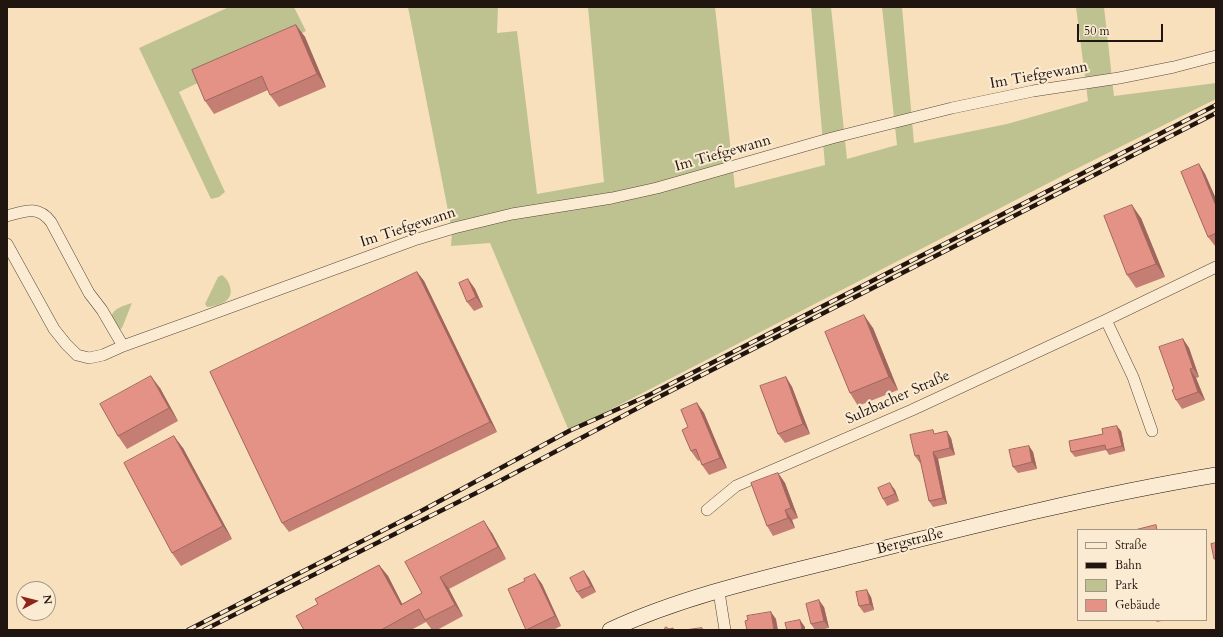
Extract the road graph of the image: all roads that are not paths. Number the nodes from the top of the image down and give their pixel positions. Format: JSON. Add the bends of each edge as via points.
{"nodes":[{"id":1,"x":1216,"y":56,"type":"edge"},
{"id":2,"x":7,"y":216,"type":"edge"},
{"id":3,"x":7,"y":244,"type":"edge"},
{"id":4,"x":1216,"y":267,"type":"edge"},
{"id":5,"x":1106,"y":320,"type":"junction"},
{"id":6,"x":123,"y":346,"type":"junction"},
{"id":7,"x":1152,"y":431,"type":"dead end"},
{"id":8,"x":1216,"y":475,"type":"edge"},
{"id":9,"x":707,"y":510,"type":"dead end"},
{"id":10,"x":719,"y":592,"type":"junction"},
{"id":11,"x":610,"y":630,"type":"edge"},
{"id":12,"x":725,"y":630,"type":"edge"}],
"edges":[{"from":1,"to":6,"type":"street","name":"Im Tiefgewann","via":[[1119,78],[1033,91],[959,106],[832,138],[657,188],[512,214],[461,226],[414,240]]},
{"from":2,"to":6,"type":"street","via":[[32,210],[46,216],[89,293]]},
{"from":3,"to":6,"type":"street","name":"Im Tiefgewann","via":[[54,329],[77,355],[89,358],[103,356]]},
{"from":4,"to":5,"type":"street","name":"Sulzbacher Straße"},
{"from":5,"to":7,"type":"street","via":[[1133,377]]},
{"from":5,"to":9,"type":"street","name":"Sulzbacher Straße","via":[[912,410],[736,486]]},
{"from":8,"to":10,"type":"main road","name":"Bergstraße","via":[[1055,507],[859,554]]},
{"from":10,"to":11,"type":"main road","name":"Bergstraße","via":[[656,610]]},
{"from":10,"to":12,"type":"street"}]}
